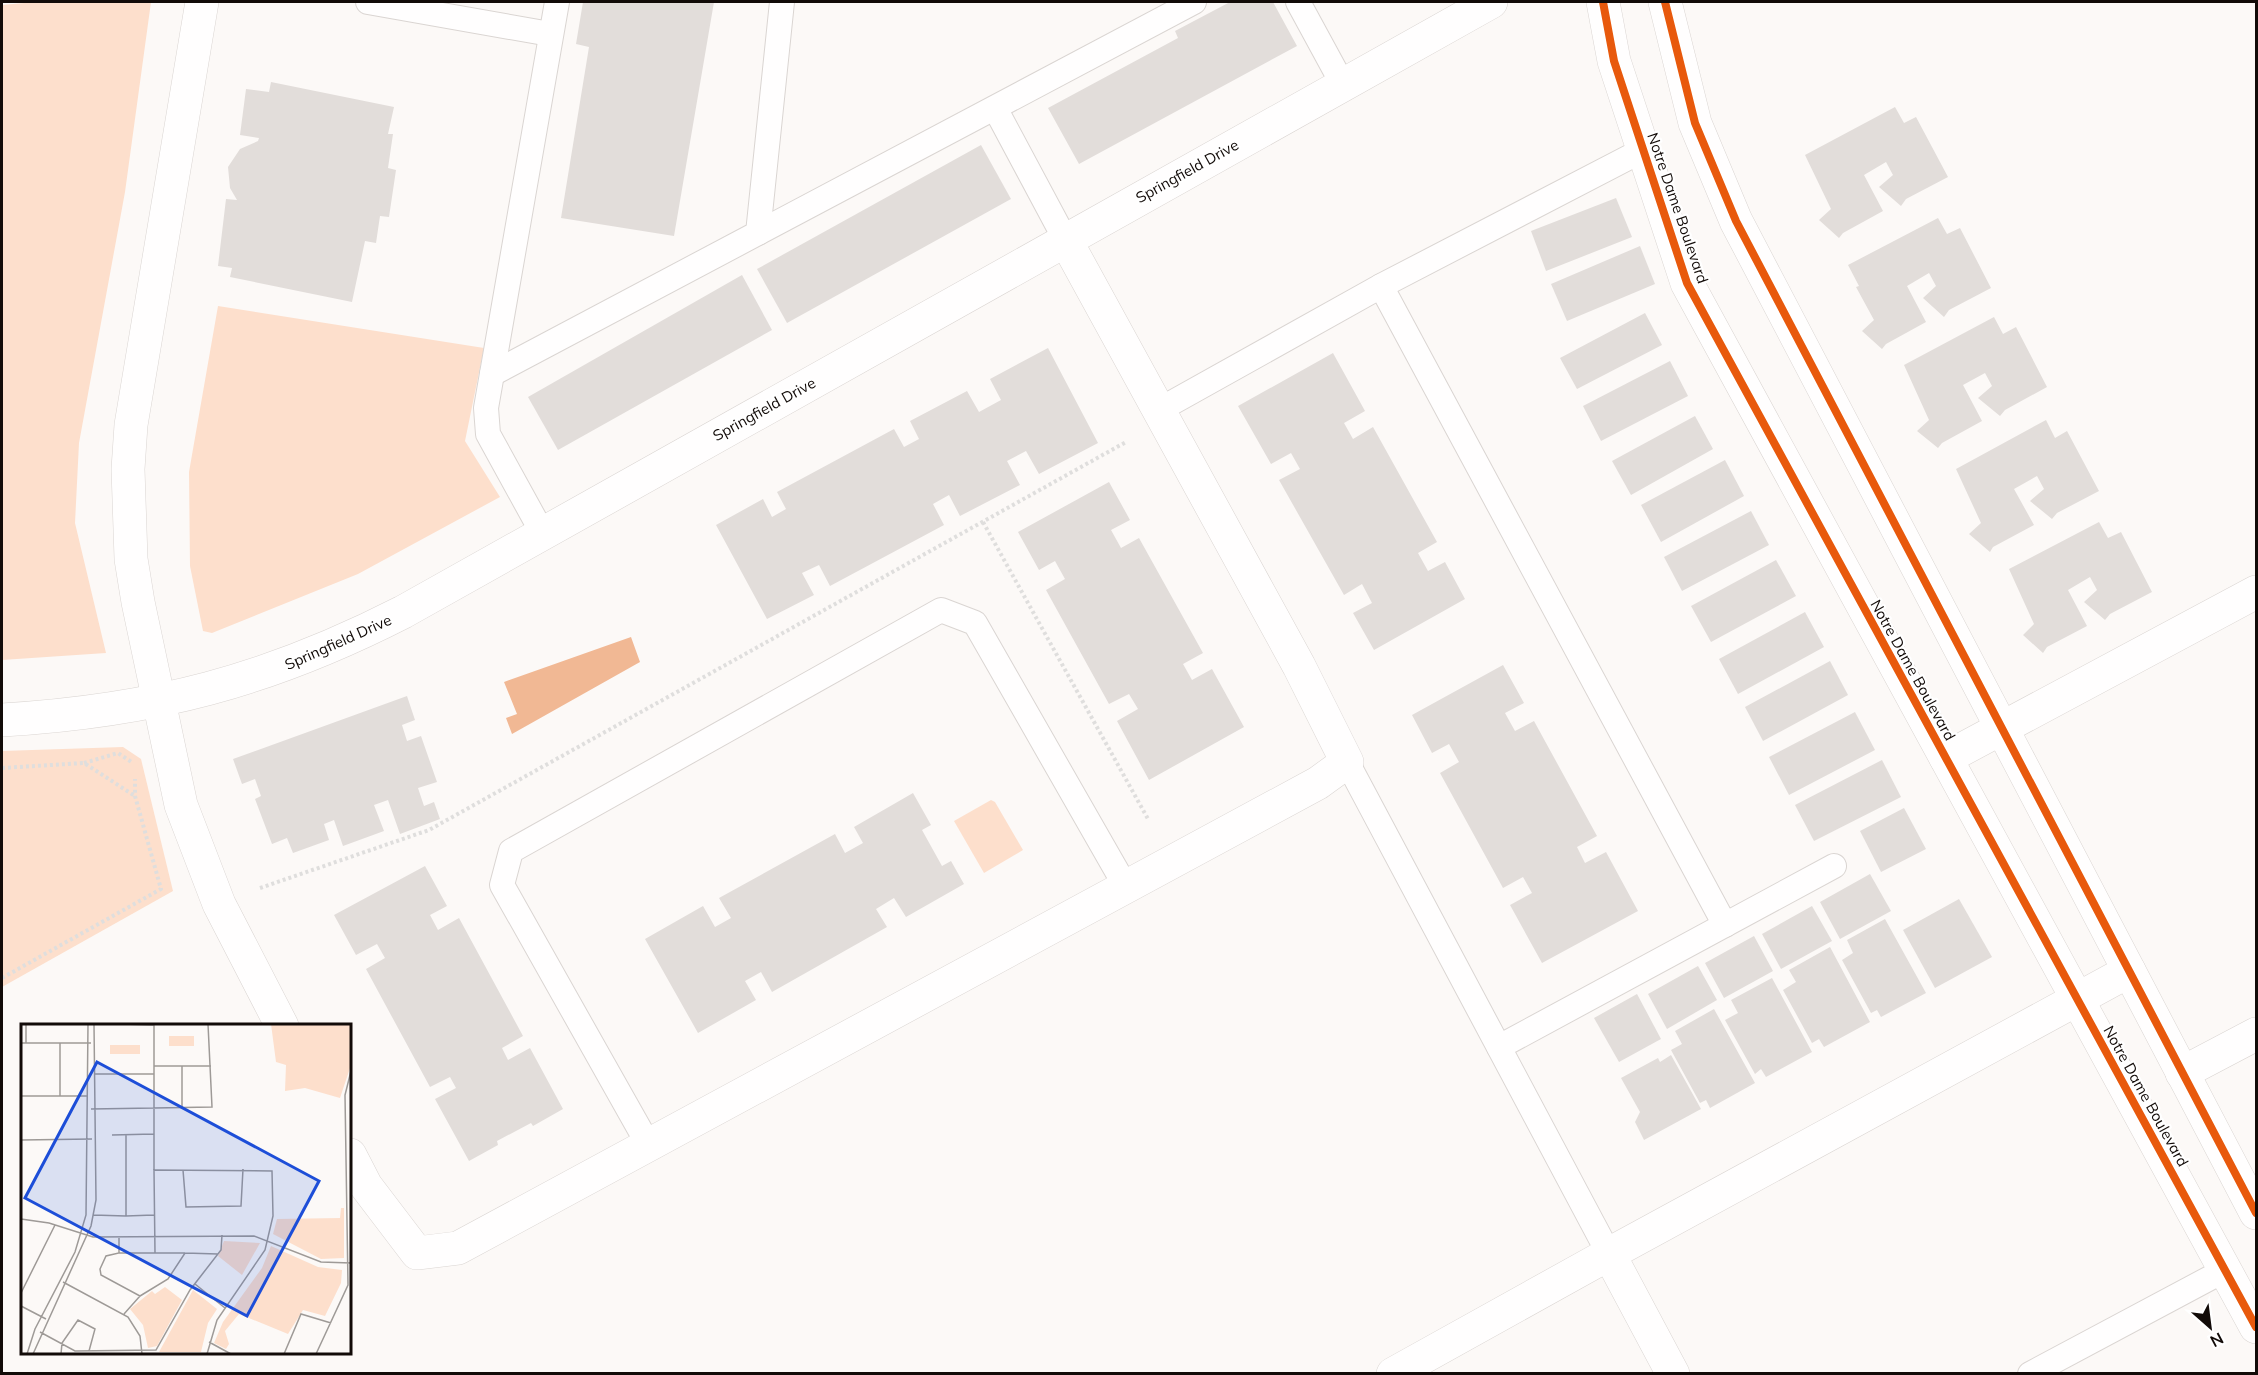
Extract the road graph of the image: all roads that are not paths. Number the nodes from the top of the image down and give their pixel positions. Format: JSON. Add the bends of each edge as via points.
{"nodes":[{"id":1,"x":202,"y":2,"type":"edge"},
{"id":2,"x":368,"y":2,"type":"edge"},
{"id":3,"x":557,"y":2,"type":"edge"},
{"id":4,"x":782,"y":2,"type":"edge"},
{"id":5,"x":1194,"y":2,"type":"edge"},
{"id":6,"x":1298,"y":2,"type":"edge"},
{"id":7,"x":1491,"y":2,"type":"edge"},
{"id":8,"x":1603,"y":2,"type":"edge"},
{"id":9,"x":1665,"y":2,"type":"edge"},
{"id":10,"x":550,"y":34,"type":"junction"},
{"id":11,"x":1342,"y":83,"type":"junction"},
{"id":12,"x":995,"y":108,"type":"junction"},
{"id":13,"x":1643,"y":150,"type":"junction"},
{"id":14,"x":758,"y":233,"type":"junction"},
{"id":15,"x":1065,"y":239,"type":"junction"},
{"id":16,"x":1381,"y":286,"type":"junction"},
{"id":17,"x":492,"y":374,"type":"junction"},
{"id":18,"x":1159,"y":410,"type":"junction"},
{"id":19,"x":543,"y":534,"type":"junction"},
{"id":20,"x":2256,"y":592,"type":"edge"},
{"id":21,"x":158,"y":702,"type":"junction"},
{"id":22,"x":2,"y":720,"type":"edge"},
{"id":23,"x":2001,"y":729,"type":"junction"},
{"id":24,"x":1946,"y":758,"type":"junction"},
{"id":25,"x":1347,"y":762,"type":"junction"},
{"id":26,"x":1834,"y":866,"type":"dead end"},
{"id":27,"x":1125,"y":887,"type":"junction"},
{"id":28,"x":1725,"y":925,"type":"junction"},
{"id":29,"x":2129,"y":971,"type":"junction"},
{"id":30,"x":2078,"y":999,"type":"junction"},
{"id":31,"x":281,"y":1024,"type":"edge"},
{"id":32,"x":2256,"y":1034,"type":"edge"},
{"id":33,"x":1499,"y":1047,"type":"junction"},
{"id":34,"x":2182,"y":1073,"type":"junction"},
{"id":35,"x":648,"y":1144,"type":"junction"},
{"id":36,"x":351,"y":1157,"type":"edge"},
{"id":37,"x":2256,"y":1214,"type":"edge"},
{"id":38,"x":1610,"y":1254,"type":"junction"},
{"id":39,"x":2225,"y":1270,"type":"junction"},
{"id":40,"x":2256,"y":1328,"type":"edge"},
{"id":41,"x":1393,"y":1374,"type":"edge"},
{"id":42,"x":1673,"y":1374,"type":"edge"},
{"id":43,"x":2030,"y":1374,"type":"edge"}],
"edges":[{"from":1,"to":21,"type":"street","via":[[131,425],[128,470],[131,558]]},
{"from":2,"to":10,"type":"lane"},
{"from":3,"to":10,"type":"lane"},
{"from":4,"to":14,"type":"lane"},
{"from":5,"to":12,"type":"lane"},
{"from":6,"to":11,"type":"lane"},
{"from":7,"to":11,"type":"street","name":"Springfield Drive"},
{"from":8,"to":13,"type":"street","name":"Notre Dame Boulevard","via":[[1614,61]]},
{"from":9,"to":23,"type":"street","via":[[1695,123],[1736,221]]},
{"from":10,"to":17,"type":"lane"},
{"from":11,"to":15,"type":"street","name":"Springfield Drive"},
{"from":12,"to":14,"type":"lane"},
{"from":12,"to":15,"type":"lane"},
{"from":13,"to":16,"type":"lane"},
{"from":13,"to":24,"type":"street","name":"Notre Dame Boulevard","via":[[1688,283]]},
{"from":14,"to":17,"type":"lane"},
{"from":15,"to":18,"type":"street"},
{"from":15,"to":19,"type":"street","name":"Springfield Drive"},
{"from":16,"to":18,"type":"lane"},
{"from":16,"to":28,"type":"lane"},
{"from":17,"to":19,"type":"lane","via":[[486,408],[488,434]]},
{"from":18,"to":25,"type":"street"},
{"from":19,"to":21,"type":"street","name":"Springfield Drive","via":[[346,641],[225,686]]},
{"from":20,"to":23,"type":"street"},
{"from":21,"to":22,"type":"street","name":"Springfield Drive","via":[[98,712]]},
{"from":21,"to":31,"type":"street","via":[[181,805],[202,860],[219,904]]},
{"from":23,"to":24,"type":"street"},
{"from":23,"to":29,"type":"street"},
{"from":24,"to":30,"type":"street","name":"Notre Dame Boulevard"},
{"from":25,"to":27,"type":"street","via":[[1318,783]]},
{"from":25,"to":33,"type":"lane"},
{"from":26,"to":28,"type":"lane"},
{"from":27,"to":35,"type":"street"},
{"from":27,"to":35,"type":"lane","via":[[975,623],[941,610],[511,851],[502,885]]},
{"from":28,"to":33,"type":"lane"},
{"from":29,"to":30,"type":"street"},
{"from":29,"to":34,"type":"street"},
{"from":30,"to":38,"type":"street"},
{"from":30,"to":39,"type":"street","name":"Notre Dame Boulevard"},
{"from":32,"to":34,"type":"street"},
{"from":33,"to":38,"type":"lane"},
{"from":34,"to":37,"type":"street"},
{"from":35,"to":36,"type":"street","via":[[459,1248],[417,1253],[366,1186]]},
{"from":38,"to":41,"type":"street"},
{"from":38,"to":42,"type":"street"},
{"from":39,"to":40,"type":"street","name":"Notre Dame Boulevard"},
{"from":39,"to":43,"type":"lane"}]}
